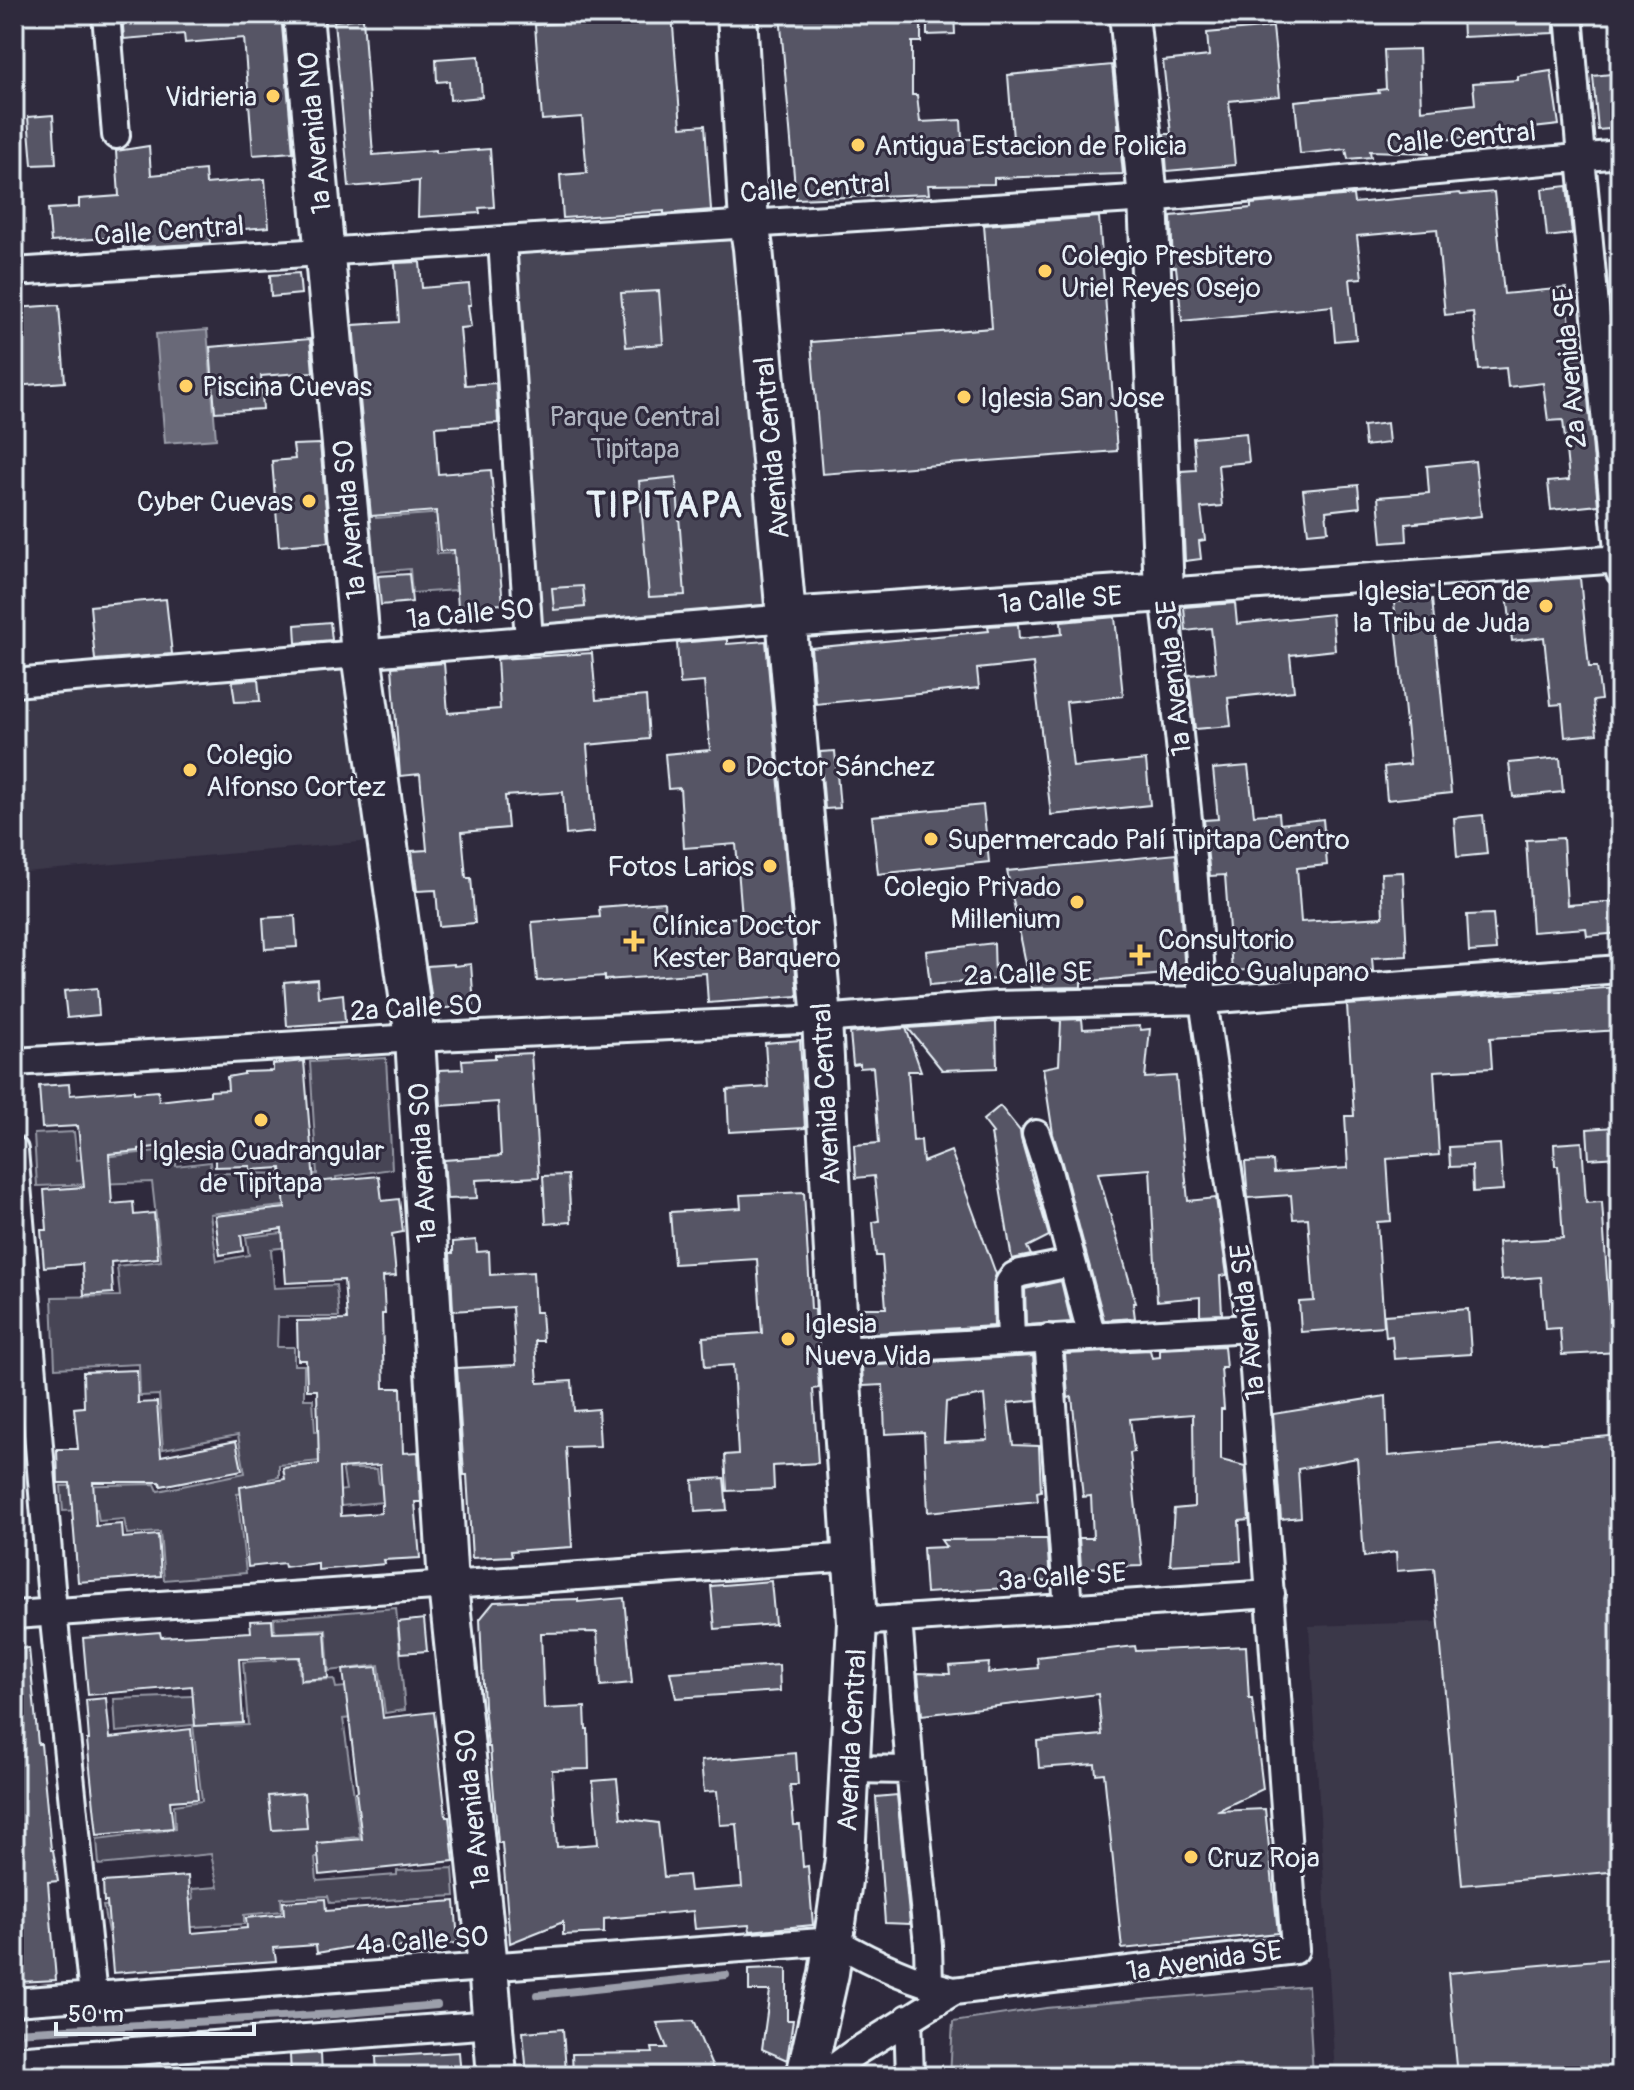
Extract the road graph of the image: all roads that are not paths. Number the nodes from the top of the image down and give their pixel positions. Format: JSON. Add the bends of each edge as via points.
{"nodes":[{"id":1,"x":106,"y":14,"type":"edge"},
{"id":2,"x":303,"y":14,"type":"edge"},
{"id":3,"x":737,"y":14,"type":"edge"},
{"id":4,"x":1129,"y":14,"type":"edge"},
{"id":5,"x":1569,"y":14,"type":"edge"},
{"id":6,"x":116,"y":135,"type":"dead end"},
{"id":7,"x":1620,"y":154,"type":"edge"},
{"id":8,"x":1581,"y":158,"type":"junction"},
{"id":9,"x":1148,"y":198,"type":"junction"},
{"id":10,"x":749,"y":223,"type":"junction"},
{"id":11,"x":502,"y":241,"type":"junction"},
{"id":12,"x":325,"y":253,"type":"junction"},
{"id":13,"x":14,"y":272,"type":"edge"},
{"id":14,"x":1620,"y":563,"type":"edge"},
{"id":15,"x":1164,"y":592,"type":"junction"},
{"id":16,"x":787,"y":618,"type":"junction"},
{"id":17,"x":529,"y":640,"type":"junction"},
{"id":18,"x":361,"y":654,"type":"junction"},
{"id":19,"x":14,"y":683,"type":"edge"},
{"id":20,"x":1620,"y":969,"type":"edge"},
{"id":21,"x":1203,"y":1000,"type":"junction"},
{"id":22,"x":822,"y":1019,"type":"junction"},
{"id":23,"x":415,"y":1038,"type":"junction"},
{"id":24,"x":14,"y":1062,"type":"edge"},
{"id":25,"x":1036,"y":1134,"type":"dead end"},
{"id":26,"x":14,"y":1150,"type":"edge"},
{"id":27,"x":1071,"y":1263,"type":"junction"},
{"id":28,"x":1251,"y":1328,"type":"junction"},
{"id":29,"x":1092,"y":1337,"type":"junction"},
{"id":30,"x":1048,"y":1338,"type":"junction"},
{"id":31,"x":1011,"y":1341,"type":"junction"},
{"id":32,"x":839,"y":1351,"type":"junction"},
{"id":33,"x":854,"y":1557,"type":"junction"},
{"id":34,"x":448,"y":1585,"type":"junction"},
{"id":35,"x":1271,"y":1594,"type":"junction"},
{"id":36,"x":1068,"y":1608,"type":"junction"},
{"id":37,"x":53,"y":1611,"type":"junction"},
{"id":38,"x":14,"y":1615,"type":"edge"},
{"id":39,"x":898,"y":1619,"type":"junction"},
{"id":40,"x":857,"y":1622,"type":"junction"},
{"id":41,"x":850,"y":1769,"type":"junction"},
{"id":42,"x":910,"y":1770,"type":"junction"},
{"id":43,"x":835,"y":1941,"type":"junction"},
{"id":44,"x":488,"y":1967,"type":"junction"},
{"id":45,"x":941,"y":1988,"type":"junction"},
{"id":46,"x":93,"y":1996,"type":"junction"},
{"id":47,"x":14,"y":2002,"type":"edge"},
{"id":48,"x":908,"y":2018,"type":"junction"},
{"id":49,"x":493,"y":2024,"type":"junction"},
{"id":50,"x":14,"y":2060,"type":"edge"},
{"id":51,"x":497,"y":2076,"type":"edge"},
{"id":52,"x":806,"y":2076,"type":"edge"},
{"id":53,"x":823,"y":2076,"type":"edge"},
{"id":54,"x":910,"y":2076,"type":"edge"}],
"edges":[{"from":1,"to":6,"type":"street"},
{"from":2,"to":12,"type":"street","name":"1a Avenida NO"},
{"from":3,"to":10,"type":"street","name":"Avenida Central"},
{"from":4,"to":9,"type":"street","name":"1a Avenida SE"},
{"from":5,"to":8,"type":"street","name":"2a Avenida SE"},
{"from":7,"to":8,"type":"street","name":"Calle Central"},
{"from":8,"to":9,"type":"street","name":"Calle Central"},
{"from":8,"to":14,"type":"street","name":"2a Avenida SE"},
{"from":9,"to":10,"type":"street","name":"Calle Central"},
{"from":9,"to":15,"type":"street","name":"1a Avenida SE"},
{"from":10,"to":11,"type":"street","name":"Calle Central"},
{"from":10,"to":16,"type":"street","name":"Avenida Central"},
{"from":11,"to":12,"type":"street","name":"Calle Central"},
{"from":11,"to":17,"type":"street"},
{"from":12,"to":13,"type":"street","name":"Calle Central"},
{"from":12,"to":18,"type":"street","name":"1a Avenida SO"},
{"from":14,"to":15,"type":"street","name":"1a Calle SE"},
{"from":15,"to":16,"type":"street","name":"1a Calle SE"},
{"from":15,"to":21,"type":"street","name":"1a Avenida SE"},
{"from":16,"to":17,"type":"street","name":"1a Calle SO"},
{"from":16,"to":22,"type":"street","name":"Avenida Central"},
{"from":17,"to":18,"type":"street","name":"1a Calle SO"},
{"from":18,"to":19,"type":"street","name":"1a Calle SO"},
{"from":18,"to":23,"type":"street","name":"1a Avenida SO"},
{"from":20,"to":21,"type":"street","name":"2a Calle SE"},
{"from":21,"to":22,"type":"street","name":"2a Calle SE","via":[[996,1005]]},
{"from":21,"to":28,"type":"street","name":"1a Avenida SE"},
{"from":22,"to":23,"type":"street","name":"2a Calle SO"},
{"from":22,"to":32,"type":"street","name":"Avenida Central"},
{"from":23,"to":24,"type":"street","name":"2a Calle SO"},
{"from":23,"to":34,"type":"street","name":"1a Avenida SO"},
{"from":25,"to":27,"type":"street"},
{"from":26,"to":37,"type":"street"},
{"from":27,"to":29,"type":"street"},
{"from":27,"to":31,"type":"street","via":[[1014,1276],[1009,1283]]},
{"from":28,"to":29,"type":"street"},
{"from":28,"to":35,"type":"street","name":"1a Avenida SE"},
{"from":29,"to":30,"type":"street"},
{"from":30,"to":31,"type":"street"},
{"from":30,"to":36,"type":"street"},
{"from":31,"to":32,"type":"street"},
{"from":32,"to":33,"type":"street","name":"Avenida Central"},
{"from":33,"to":34,"type":"street"},
{"from":33,"to":40,"type":"street","name":"Avenida Central"},
{"from":34,"to":37,"type":"street"},
{"from":34,"to":44,"type":"street","name":"1a Avenida SO"},
{"from":35,"to":36,"type":"street","name":"3a Calle SE"},
{"from":35,"to":45,"type":"street","name":"1a Avenida SE","via":[[1295,1950]]},
{"from":36,"to":39,"type":"street","name":"3a Calle SE"},
{"from":37,"to":38,"type":"street"},
{"from":37,"to":46,"type":"street"},
{"from":39,"to":40,"type":"street","name":"3a Calle SE"},
{"from":39,"to":42,"type":"street"},
{"from":40,"to":41,"type":"street","name":"Avenida Central"},
{"from":41,"to":42,"type":"street"},
{"from":41,"to":43,"type":"street","name":"Avenida Central"},
{"from":42,"to":45,"type":"street","via":[[928,1945]]},
{"from":43,"to":44,"type":"street","name":"4a Calle SO"},
{"from":43,"to":45,"type":"street","via":[[878,1965]]},
{"from":43,"to":52,"type":"street","name":"Avenida Central"},
{"from":44,"to":46,"type":"street","name":"4a Calle SO"},
{"from":44,"to":49,"type":"street","name":"1a Avenida SO"},
{"from":45,"to":48,"type":"street","name":"1a Avenida SE"},
{"from":46,"to":47,"type":"street","name":"4a Calle SO"},
{"from":48,"to":53,"type":"street","name":"1a Avenida SE"},
{"from":48,"to":54,"type":"street"},
{"from":49,"to":50,"type":"street"},
{"from":49,"to":51,"type":"street","name":"1a Avenida SO"}]}
